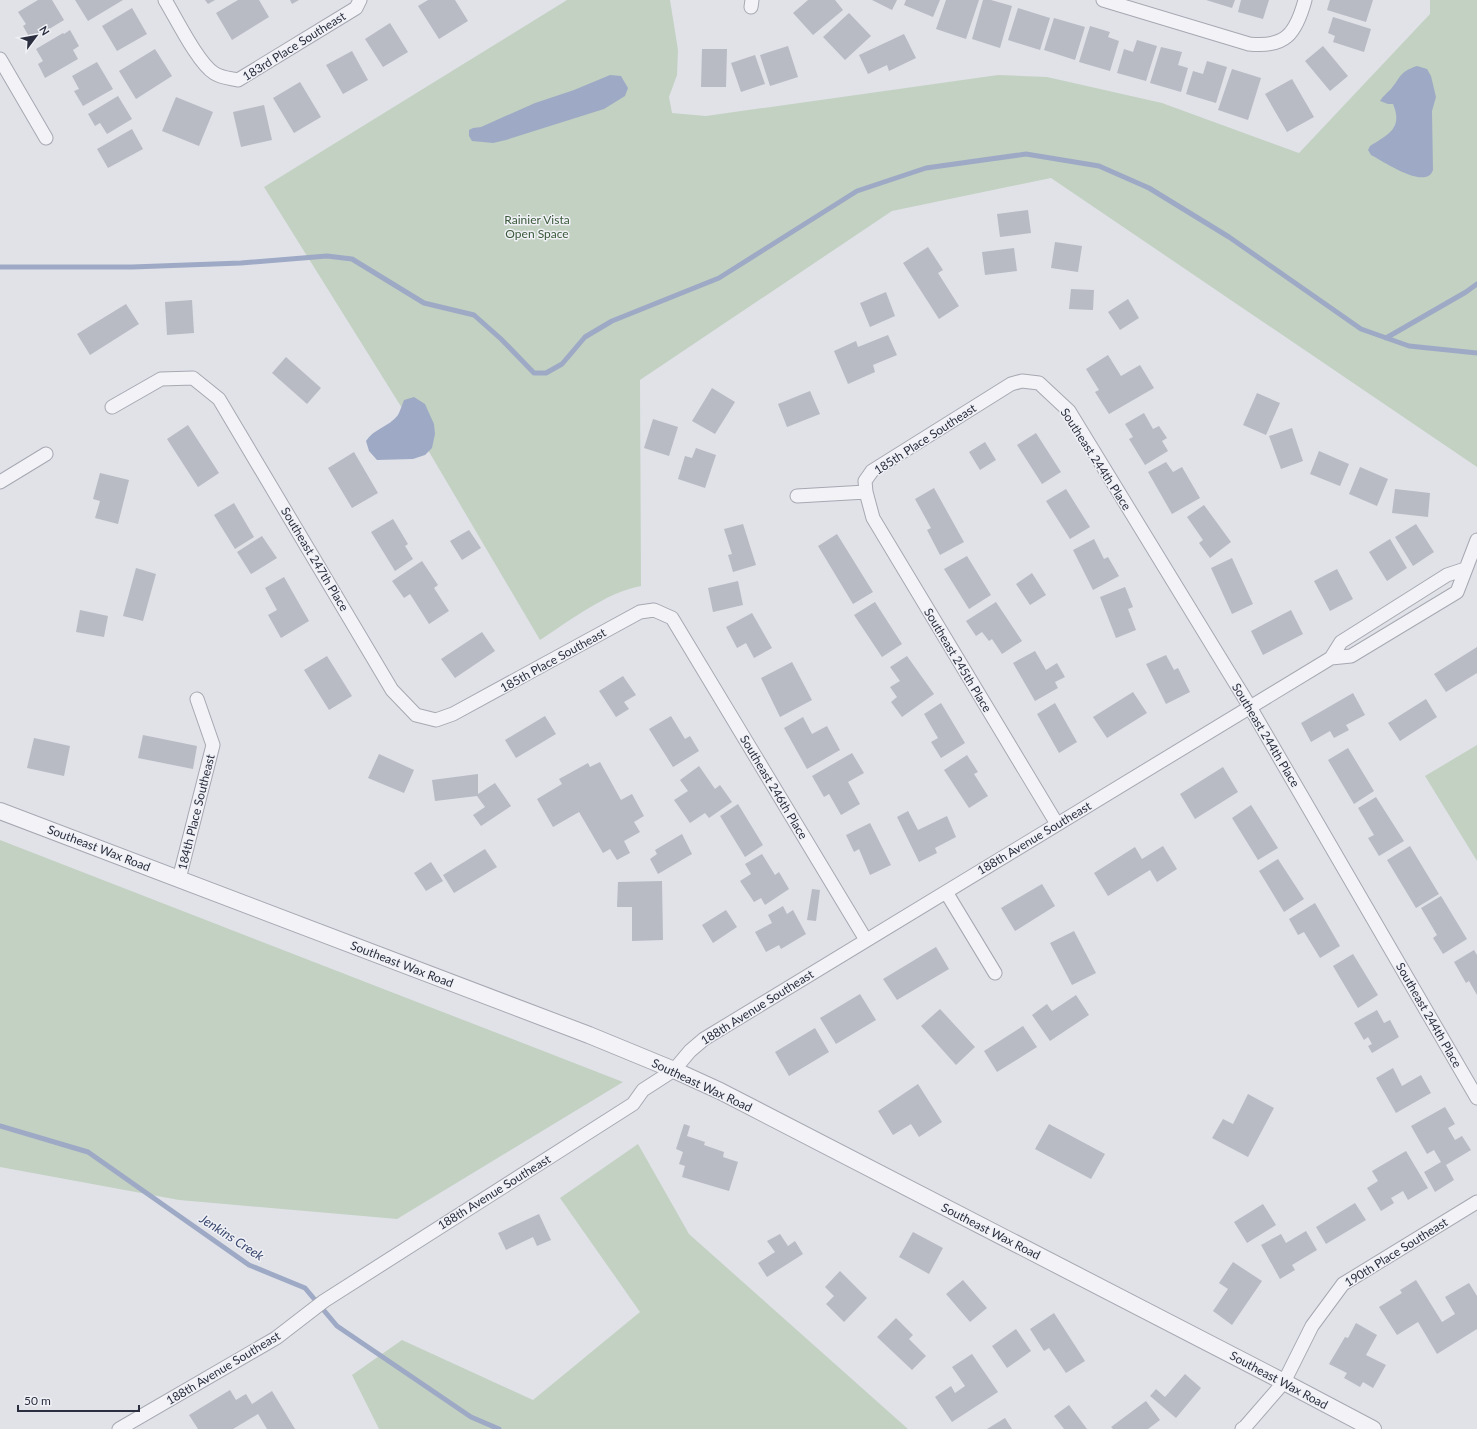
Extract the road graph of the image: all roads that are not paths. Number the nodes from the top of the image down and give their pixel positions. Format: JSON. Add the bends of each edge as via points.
{"nodes":[{"id":1,"x":165,"y":0,"type":"edge"},
{"id":2,"x":360,"y":0,"type":"edge"},
{"id":3,"x":1103,"y":0,"type":"edge"},
{"id":4,"x":1305,"y":0,"type":"edge"},
{"id":5,"x":0,"y":59,"type":"edge"},
{"id":6,"x":46,"y":138,"type":"dead end"},
{"id":7,"x":1040,"y":383,"type":"joint"},
{"id":8,"x":112,"y":407,"type":"dead end"},
{"id":9,"x":46,"y":454,"type":"dead end"},
{"id":10,"x":0,"y":482,"type":"edge"},
{"id":11,"x":866,"y":492,"type":"junction"},
{"id":12,"x":797,"y":496,"type":"dead end"},
{"id":13,"x":1477,"y":540,"type":"edge"},
{"id":14,"x":1465,"y":569,"type":"junction"},
{"id":15,"x":683,"y":634,"type":"joint"},
{"id":16,"x":1331,"y":658,"type":"junction"},
{"id":17,"x":197,"y":699,"type":"dead end"},
{"id":18,"x":1250,"y":707,"type":"junction"},
{"id":19,"x":416,"y":715,"type":"joint"},
{"id":20,"x":0,"y":811,"type":"edge"},
{"id":21,"x":1057,"y":824,"type":"junction"},
{"id":22,"x":179,"y":879,"type":"junction"},
{"id":23,"x":946,"y":892,"type":"junction"},
{"id":24,"x":866,"y":940,"type":"junction"},
{"id":25,"x":995,"y":973,"type":"dead end"},
{"id":26,"x":674,"y":1070,"type":"junction"},
{"id":27,"x":1477,"y":1098,"type":"edge"},
{"id":28,"x":1477,"y":1202,"type":"edge"},
{"id":29,"x":1284,"y":1382,"type":"junction"},
{"id":30,"x":119,"y":1429,"type":"edge"},
{"id":31,"x":1242,"y":1429,"type":"edge"},
{"id":32,"x":1373,"y":1429,"type":"edge"}],
"edges":[{"from":1,"to":2,"type":"street","name":"183rd Place Southeast","via":[[202,61],[214,73],[238,80],[356,8]]},
{"from":3,"to":4,"type":"street","via":[[1249,44],[1260,45],[1271,45],[1288,35],[1300,19]]},
{"from":5,"to":6,"type":"street"},
{"from":7,"to":11,"type":"street","name":"185th Place Southeast","via":[[1022,381],[1011,384],[872,471],[865,481]]},
{"from":7,"to":18,"type":"street","name":"Southeast 244th Place","via":[[1069,412]]},
{"from":8,"to":19,"type":"street","name":"Southeast 247th Place","via":[[162,379],[193,378],[220,399],[392,690]]},
{"from":9,"to":10,"type":"street"},
{"from":11,"to":12,"type":"street"},
{"from":11,"to":21,"type":"street","name":"Southeast 245th Place","via":[[873,518]]},
{"from":13,"to":14,"type":"street","name":"188th Avenue Southeast"},
{"from":14,"to":16,"type":"street","name":"188th Avenue Southeast","via":[[1448,575],[1340,642]]},
{"from":14,"to":16,"type":"street","name":"188th Avenue Southeast","via":[[1457,592],[1351,656]]},
{"from":15,"to":19,"type":"street","name":"185th Place Southeast","via":[[672,618],[654,610],[640,612],[453,714],[436,720]]},
{"from":15,"to":24,"type":"street","name":"Southeast 246th Place"},
{"from":16,"to":18,"type":"street","name":"188th Avenue Southeast"},
{"from":17,"to":22,"type":"street","name":"184th Place Southeast","via":[[213,746]]},
{"from":18,"to":21,"type":"street","name":"188th Avenue Southeast"},
{"from":18,"to":27,"type":"street","name":"Southeast 244th Place"},
{"from":20,"to":22,"type":"street","name":"Southeast Wax Road"},
{"from":21,"to":23,"type":"street","name":"188th Avenue Southeast"},
{"from":22,"to":26,"type":"street","name":"Southeast Wax Road","via":[[589,1035]]},
{"from":23,"to":24,"type":"street","name":"188th Avenue Southeast"},
{"from":23,"to":25,"type":"street"},
{"from":24,"to":26,"type":"street","name":"188th Avenue Southeast","via":[[704,1039]]},
{"from":26,"to":29,"type":"street","name":"Southeast Wax Road","via":[[720,1091]]},
{"from":26,"to":30,"type":"street","name":"188th Avenue Southeast","via":[[643,1090],[633,1104],[319,1304],[276,1338]]},
{"from":28,"to":29,"type":"street","name":"190th Place Southeast","via":[[1343,1284],[1312,1326]]},
{"from":29,"to":31,"type":"street","name":"190th Place Southeast"},
{"from":29,"to":32,"type":"street","name":"Southeast Wax Road"}]}
